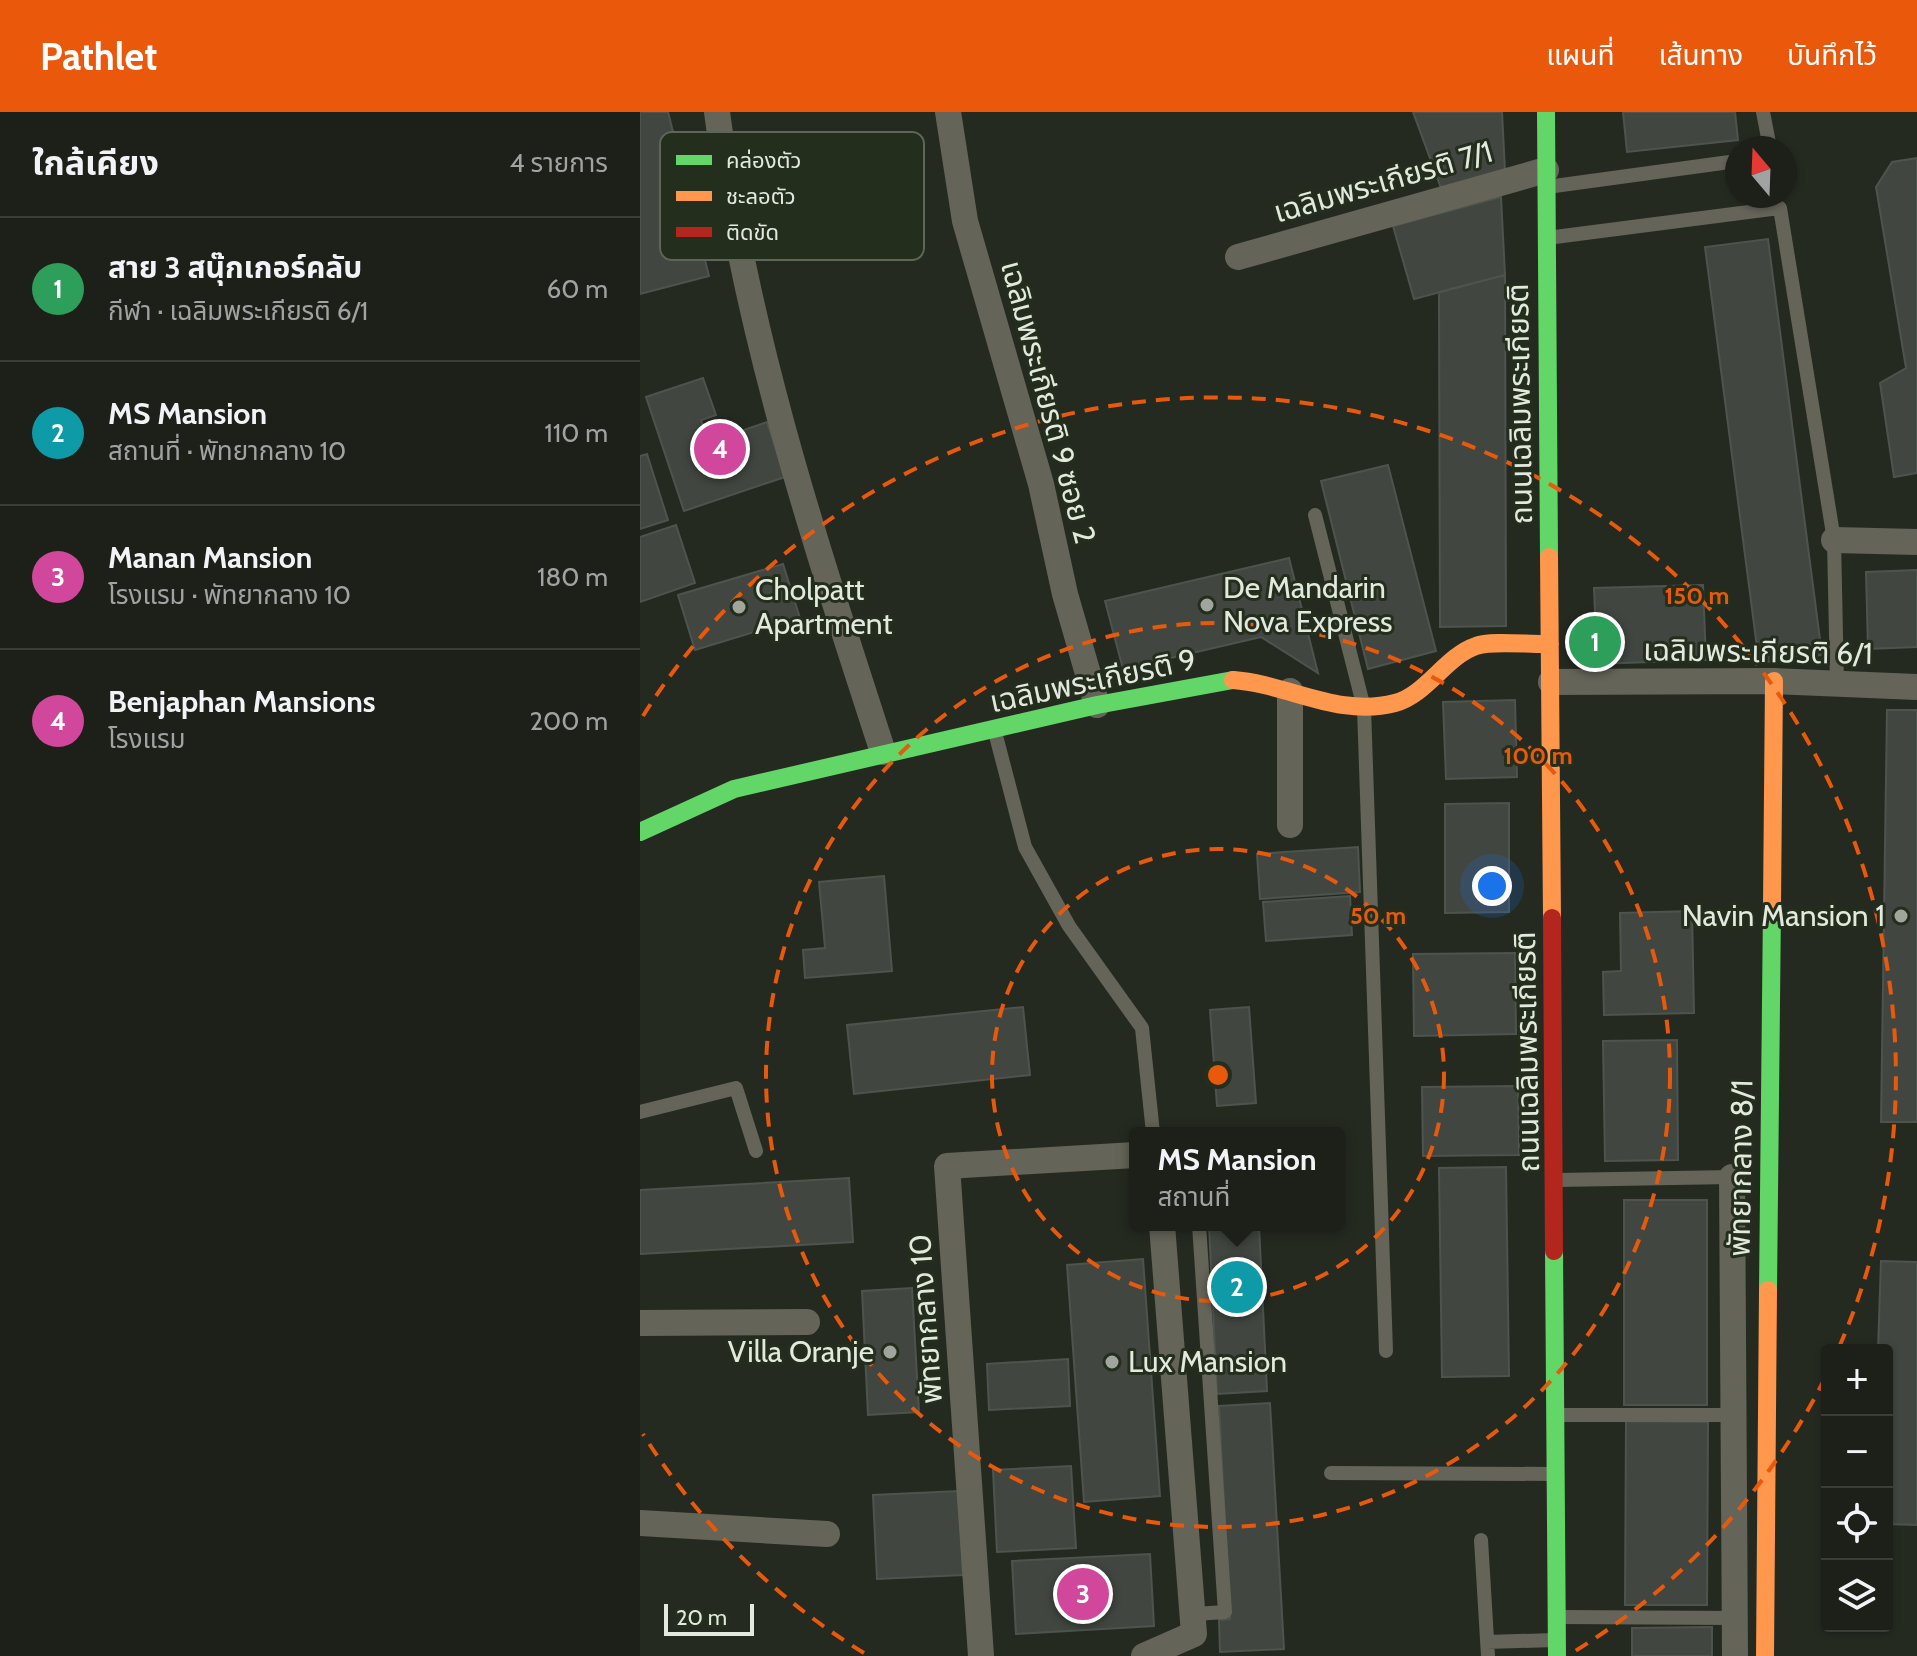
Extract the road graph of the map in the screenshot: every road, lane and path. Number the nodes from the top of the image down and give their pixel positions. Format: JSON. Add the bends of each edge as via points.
{"nodes":[{"id":1,"x":717,"y":112,"type":"edge"},
{"id":2,"x":948,"y":112,"type":"edge"},
{"id":3,"x":1546,"y":112,"type":"edge"},
{"id":4,"x":1763,"y":112,"type":"edge"},
{"id":5,"x":719,"y":132,"type":"edge"},
{"id":6,"x":1768,"y":136,"type":"edge"},
{"id":7,"x":1725,"y":162,"type":"edge"},
{"id":8,"x":1546,"y":178,"type":"junction"},
{"id":9,"x":1741,"y":208,"type":"edge"},
{"id":10,"x":1780,"y":208,"type":"edge"},
{"id":11,"x":1546,"y":239,"type":"junction"},
{"id":12,"x":1238,"y":257,"type":"dead end"},
{"id":13,"x":742,"y":260,"type":"edge"},
{"id":14,"x":1315,"y":515,"type":"dead end"},
{"id":15,"x":1834,"y":540,"type":"junction"},
{"id":16,"x":1917,"y":542,"type":"edge"},
{"id":17,"x":1550,"y":644,"type":"junction"},
{"id":18,"x":1774,"y":681,"type":"junction"},
{"id":19,"x":1551,"y":682,"type":"junction"},
{"id":20,"x":1837,"y":683,"type":"junction"},
{"id":21,"x":1917,"y":687,"type":"edge"},
{"id":22,"x":1290,"y":691,"type":"junction"},
{"id":23,"x":1097,"y":705,"type":"junction"},
{"id":24,"x":1364,"y":708,"type":"junction"},
{"id":25,"x":995,"y":731,"type":"junction"},
{"id":26,"x":883,"y":752,"type":"junction"},
{"id":27,"x":1290,"y":825,"type":"dead end"},
{"id":28,"x":640,"y":832,"type":"edge"},
{"id":29,"x":640,"y":1112,"type":"edge"},
{"id":30,"x":1152,"y":1127,"type":"edge"},
{"id":31,"x":756,"y":1151,"type":"dead end"},
{"id":32,"x":1129,"y":1155,"type":"edge"},
{"id":33,"x":1732,"y":1177,"type":"joint"},
{"id":34,"x":1556,"y":1180,"type":"junction"},
{"id":35,"x":1163,"y":1231,"type":"edge"},
{"id":36,"x":1199,"y":1231,"type":"edge"},
{"id":37,"x":807,"y":1322,"type":"dead end"},
{"id":38,"x":640,"y":1323,"type":"edge"},
{"id":39,"x":1386,"y":1351,"type":"dead end"},
{"id":40,"x":1557,"y":1415,"type":"junction"},
{"id":41,"x":1733,"y":1415,"type":"junction"},
{"id":42,"x":1331,"y":1473,"type":"dead end"},
{"id":43,"x":1557,"y":1474,"type":"junction"},
{"id":44,"x":640,"y":1523,"type":"edge"},
{"id":45,"x":827,"y":1534,"type":"dead end"},
{"id":46,"x":1481,"y":1540,"type":"dead end"},
{"id":47,"x":1195,"y":1614,"type":"junction"},
{"id":48,"x":1557,"y":1617,"type":"junction"},
{"id":49,"x":1735,"y":1618,"type":"junction"},
{"id":50,"x":1557,"y":1648,"type":"edge"},
{"id":51,"x":1487,"y":1649,"type":"edge"},
{"id":52,"x":981,"y":1656,"type":"edge"},
{"id":53,"x":1144,"y":1656,"type":"edge"},
{"id":54,"x":1735,"y":1656,"type":"edge"},
{"id":55,"x":1765,"y":1656,"type":"edge"}],
"edges":[{"from":1,"to":5,"type":"street"},
{"from":2,"to":23,"type":"street","name":"เฉลิมพระเกียรติ 9 ซอย 2","via":[[965,221],[1041,484]]},
{"from":3,"to":8,"type":"street","name":"ถนนเฉลิมพระเกียรติ"},
{"from":4,"to":6,"type":"lane"},
{"from":7,"to":8,"type":"lane"},
{"from":8,"to":11,"type":"street","name":"ถนนเฉลิมพระเกียรติ"},
{"from":8,"to":12,"type":"street","name":"เฉลิมพระเกียรติ 7/1"},
{"from":9,"to":11,"type":"lane"},
{"from":10,"to":15,"type":"lane"},
{"from":11,"to":17,"type":"street","name":"ถนนเฉลิมพระเกียรติ"},
{"from":13,"to":26,"type":"street","via":[[797,487]]},
{"from":14,"to":24,"type":"lane"},
{"from":15,"to":16,"type":"street"},
{"from":15,"to":20,"type":"lane"},
{"from":17,"to":19,"type":"street","name":"ถนนเฉลิมพระเกียรติ"},
{"from":17,"to":24,"type":"street","name":"เฉลิมพระเกียรติ 9","via":[[1476,646],[1399,702]]},
{"from":18,"to":19,"type":"street","name":"เฉลิมพระเกียรติ 6/1"},
{"from":18,"to":20,"type":"street","name":"เฉลิมพระเกียรติ 6/1"},
{"from":18,"to":55,"type":"street","name":"พัทยากลาง 8/1"},
{"from":19,"to":34,"type":"street","name":"ถนนเฉลิมพระเกียรติ"},
{"from":20,"to":21,"type":"street","name":"เฉลิมพระเกียรติ 6/1"},
{"from":22,"to":23,"type":"street","name":"เฉลิมพระเกียรติ 9","via":[[1230,680]]},
{"from":22,"to":24,"type":"street","name":"เฉลิมพระเกียรติ 9"},
{"from":22,"to":27,"type":"street"},
{"from":23,"to":25,"type":"street","name":"เฉลิมพระเกียรติ 9"},
{"from":24,"to":39,"type":"lane"},
{"from":25,"to":26,"type":"street","name":"เฉลิมพระเกียรติ 9"},
{"from":25,"to":30,"type":"lane","via":[[1025,847],[1069,926],[1142,1028]]},
{"from":26,"to":28,"type":"street","name":"เฉลิมพระเกียรติ 9","via":[[734,789]]},
{"from":29,"to":31,"type":"lane","via":[[736,1088]]},
{"from":32,"to":52,"type":"street","name":"พัทยากลาง 10","via":[[947,1166]]},
{"from":33,"to":34,"type":"lane"},
{"from":33,"to":41,"type":"street"},
{"from":34,"to":40,"type":"street","name":"ถนนเฉลิมพระเกียรติ"},
{"from":35,"to":47,"type":"street"},
{"from":36,"to":47,"type":"lane","via":[[1225,1612]]},
{"from":37,"to":38,"type":"street"},
{"from":40,"to":41,"type":"lane"},
{"from":40,"to":43,"type":"street","name":"ถนนเฉลิมพระเกียรติ"},
{"from":41,"to":49,"type":"street"},
{"from":42,"to":43,"type":"lane"},
{"from":43,"to":48,"type":"street","name":"ถนนเฉลิมพระเกียรติ"},
{"from":44,"to":45,"type":"street"},
{"from":46,"to":51,"type":"lane"},
{"from":47,"to":53,"type":"street","via":[[1194,1634]]},
{"from":48,"to":49,"type":"lane"},
{"from":48,"to":50,"type":"street","name":"ถนนเฉลิมพระเกียรติ"},
{"from":49,"to":54,"type":"street"},
{"from":50,"to":51,"type":"lane"}]}
